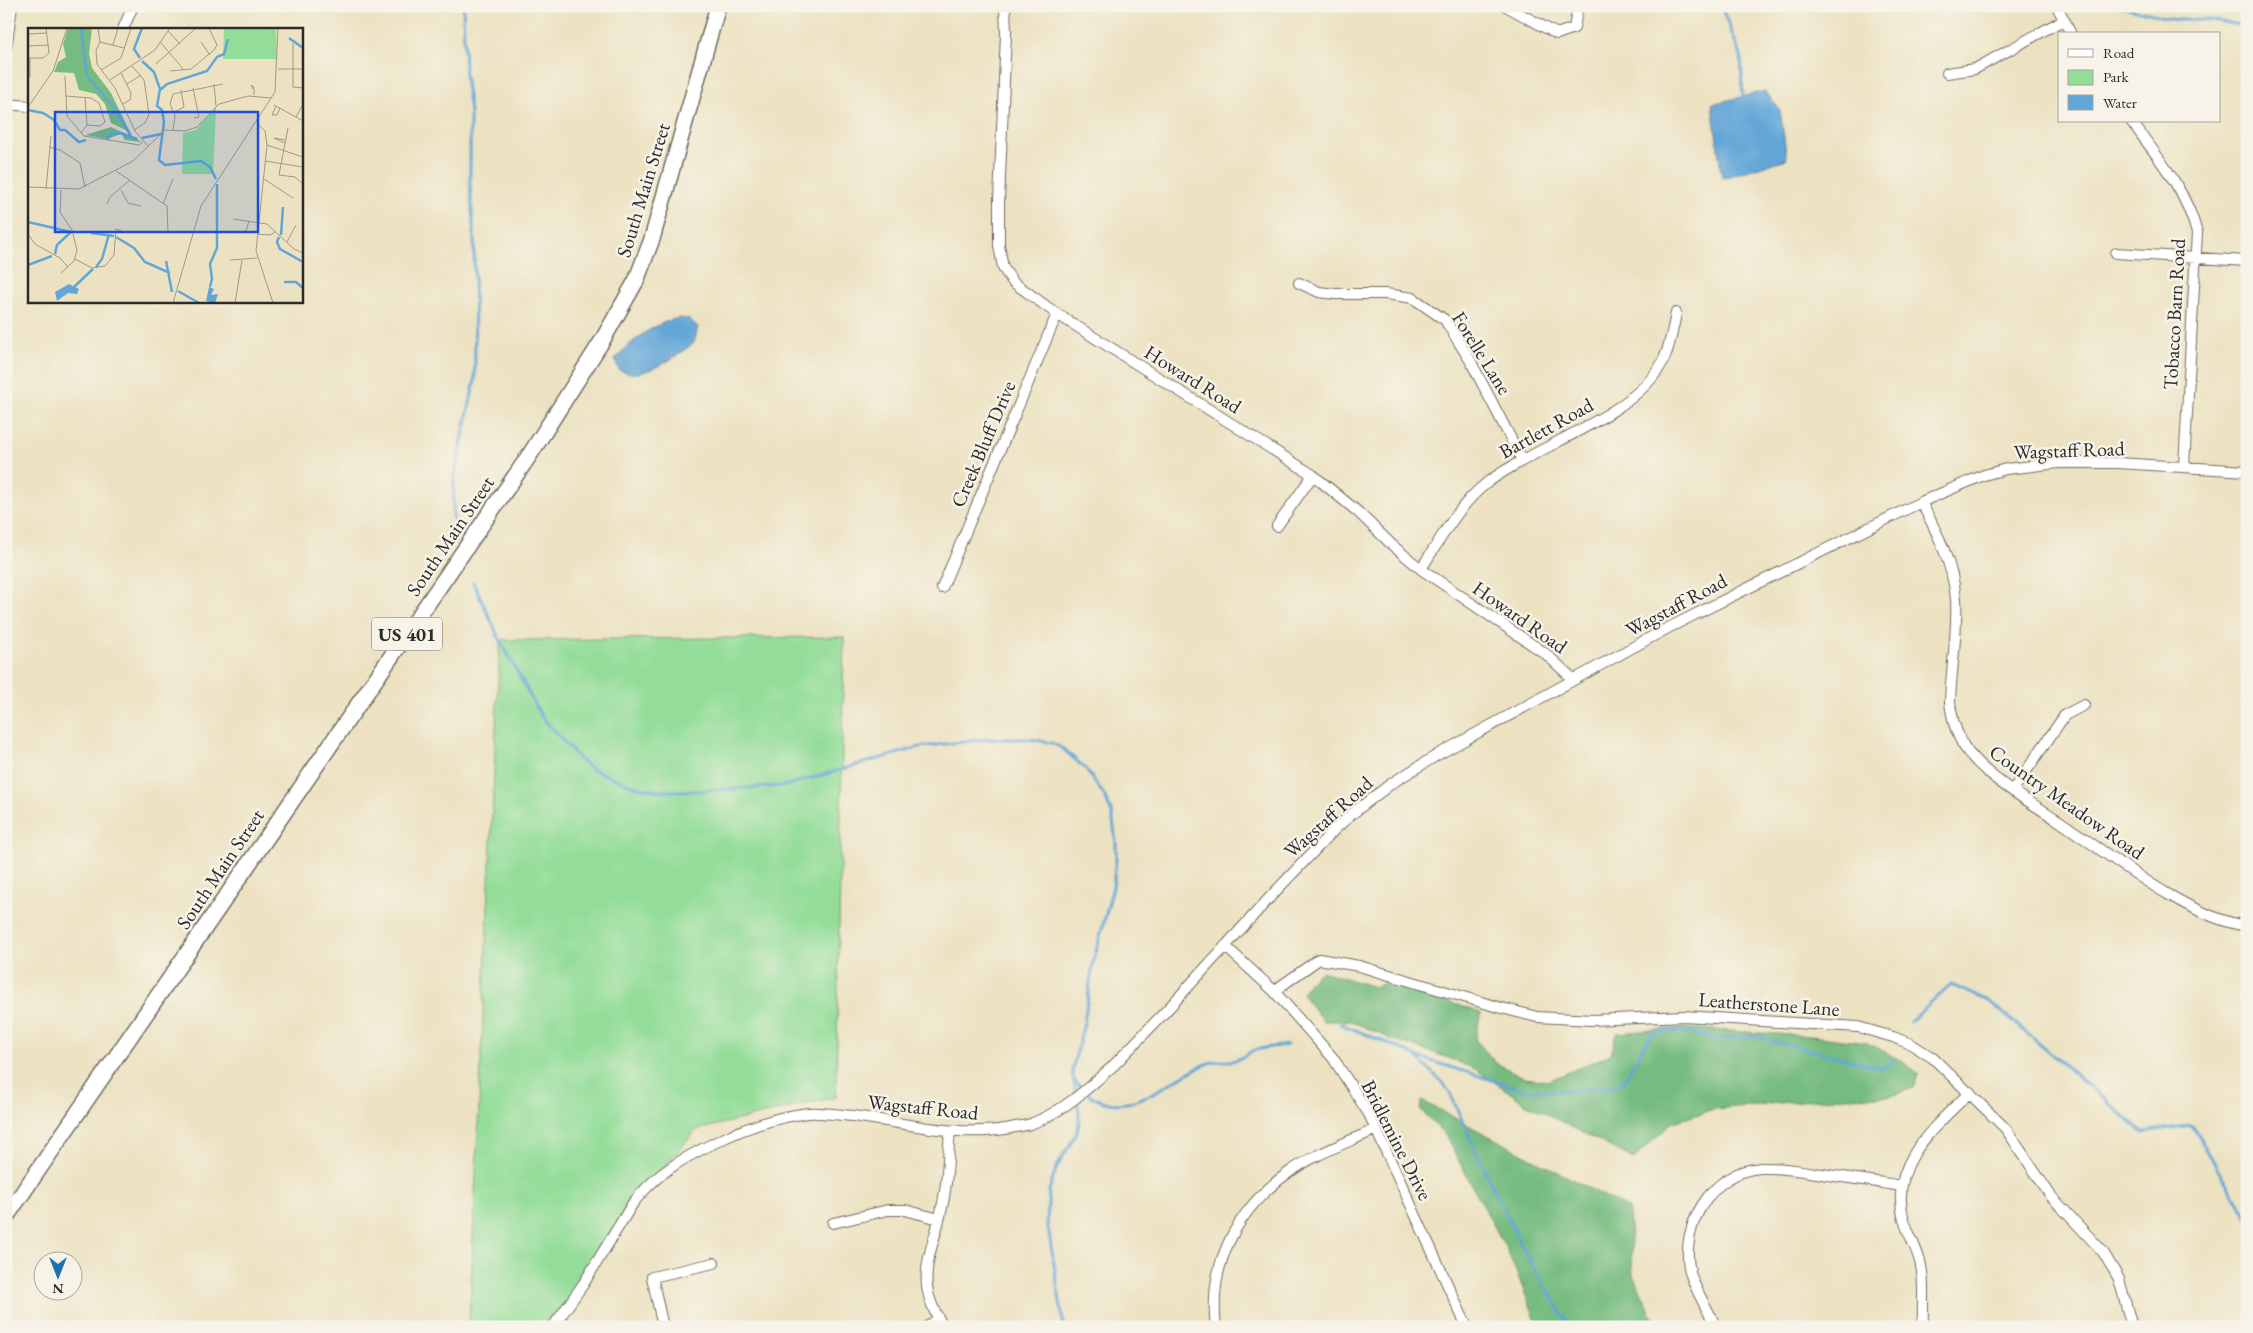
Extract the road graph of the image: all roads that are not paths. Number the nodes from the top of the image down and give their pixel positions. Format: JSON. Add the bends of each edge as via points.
{"nodes":[{"id":1,"x":12,"y":6,"type":"edge"},
{"id":2,"x":133,"y":6,"type":"edge"},
{"id":3,"x":718,"y":6,"type":"edge"},
{"id":4,"x":1005,"y":6,"type":"edge"},
{"id":5,"x":1506,"y":6,"type":"edge"},
{"id":6,"x":1578,"y":6,"type":"edge"},
{"id":7,"x":2057,"y":6,"type":"edge"},
{"id":8,"x":2063,"y":20,"type":"junction"},
{"id":9,"x":123,"y":28,"type":"edge"},
{"id":10,"x":2070,"y":32,"type":"edge"},
{"id":11,"x":6,"y":49,"type":"edge"},
{"id":12,"x":1947,"y":73,"type":"dead end"},
{"id":13,"x":6,"y":104,"type":"edge"},
{"id":14,"x":28,"y":106,"type":"edge"},
{"id":15,"x":2132,"y":122,"type":"edge"},
{"id":16,"x":2116,"y":253,"type":"dead end"},
{"id":17,"x":2196,"y":257,"type":"junction"},
{"id":18,"x":2247,"y":260,"type":"edge"},
{"id":19,"x":1298,"y":283,"type":"dead end"},
{"id":20,"x":1676,"y":313,"type":"dead end"},
{"id":21,"x":1057,"y":314,"type":"junction"},
{"id":22,"x":1522,"y":460,"type":"junction"},
{"id":23,"x":2184,"y":467,"type":"junction"},
{"id":24,"x":2247,"y":472,"type":"edge"},
{"id":25,"x":1313,"y":475,"type":"junction"},
{"id":26,"x":1921,"y":502,"type":"junction"},
{"id":27,"x":1277,"y":526,"type":"dead end"},
{"id":28,"x":1421,"y":569,"type":"junction"},
{"id":29,"x":942,"y":588,"type":"dead end"},
{"id":30,"x":1573,"y":679,"type":"junction"},
{"id":31,"x":2084,"y":705,"type":"dead end"},
{"id":32,"x":2013,"y":790,"type":"junction"},
{"id":33,"x":2247,"y":926,"type":"edge"},
{"id":34,"x":1225,"y":946,"type":"junction"},
{"id":35,"x":1274,"y":991,"type":"junction"},
{"id":36,"x":1970,"y":1092,"type":"junction"},
{"id":37,"x":1376,"y":1129,"type":"junction"},
{"id":38,"x":950,"y":1131,"type":"junction"},
{"id":39,"x":1901,"y":1186,"type":"junction"},
{"id":40,"x":9,"y":1207,"type":"edge"},
{"id":41,"x":939,"y":1220,"type":"junction"},
{"id":42,"x":834,"y":1223,"type":"dead end"},
{"id":43,"x":714,"y":1263,"type":"dead end"},
{"id":44,"x":941,"y":1323,"type":"edge"},
{"id":45,"x":553,"y":1327,"type":"edge"},
{"id":46,"x":663,"y":1327,"type":"edge"},
{"id":47,"x":927,"y":1327,"type":"edge"},
{"id":48,"x":1216,"y":1327,"type":"edge"},
{"id":49,"x":1467,"y":1327,"type":"edge"},
{"id":50,"x":1716,"y":1327,"type":"edge"},
{"id":51,"x":1923,"y":1327,"type":"edge"},
{"id":52,"x":2132,"y":1327,"type":"edge"}],
"edges":[{"from":1,"to":11,"type":"street"},
{"from":2,"to":9,"type":"street"},
{"from":3,"to":40,"type":"highway","name":"South Main Street","number":"US 401","via":[[652,239],[636,281],[602,341],[508,487]]},
{"from":4,"to":21,"type":"street","name":"Howard Road","via":[[999,245],[1004,268],[1013,282]]},
{"from":5,"to":6,"type":"street","via":[[1557,34],[1574,28]]},
{"from":7,"to":8,"type":"street"},
{"from":8,"to":10,"type":"street"},
{"from":8,"to":12,"type":"street","via":[[1975,69]]},
{"from":13,"to":14,"type":"street"},
{"from":15,"to":17,"type":"street","name":"Tobacco Barn Road","via":[[2170,174],[2189,208],[2197,233]]},
{"from":16,"to":17,"type":"street"},
{"from":17,"to":18,"type":"street"},
{"from":17,"to":23,"type":"street","name":"Tobacco Barn Road"},
{"from":19,"to":22,"type":"street","name":"Forelle Lane","via":[[1319,292],[1413,298],[1446,320]]},
{"from":20,"to":22,"type":"street","name":"Bartlett Road","via":[[1663,360],[1645,387],[1623,405]]},
{"from":21,"to":25,"type":"street","name":"Howard Road"},
{"from":21,"to":29,"type":"street","name":"Creek Bluff Drive"},
{"from":22,"to":28,"type":"street","name":"Bartlett Road","via":[[1486,483],[1470,498]]},
{"from":23,"to":24,"type":"street","name":"Wagstaff Road"},
{"from":23,"to":26,"type":"street","name":"Wagstaff Road","via":[[2081,463],[2030,466],[1984,475]]},
{"from":25,"to":27,"type":"street"},
{"from":25,"to":28,"type":"street","name":"Howard Road"},
{"from":26,"to":30,"type":"street","name":"Wagstaff Road","via":[[1751,585]]},
{"from":26,"to":32,"type":"street","name":"Country Meadow Road","via":[[1950,565],[1956,598],[1951,715],[1967,751],[1984,769]]},
{"from":28,"to":30,"type":"street","name":"Howard Road","via":[[1546,654]]},
{"from":30,"to":34,"type":"street","name":"Wagstaff Road","via":[[1392,783],[1335,829]]},
{"from":31,"to":32,"type":"street","via":[[2065,715]]},
{"from":32,"to":33,"type":"street","name":"Country Meadow Road","via":[[2178,900],[2217,918]]},
{"from":34,"to":35,"type":"street","name":"Bridlemine Drive"},
{"from":34,"to":38,"type":"street","name":"Wagstaff Road","via":[[1113,1066],[1075,1099],[1032,1124],[982,1132]]},
{"from":35,"to":36,"type":"street","name":"Leatherstone Lane","via":[[1319,959],[1359,966],[1537,1017],[1592,1020],[1684,1016],[1858,1027],[1911,1044],[1933,1058]]},
{"from":35,"to":37,"type":"street","name":"Bridlemine Drive","via":[[1333,1058]]},
{"from":36,"to":39,"type":"street","via":[[1917,1147]]},
{"from":36,"to":52,"type":"street","name":"Leatherstone Lane","via":[[2006,1129],[2051,1196],[2104,1252],[2120,1279]]},
{"from":37,"to":48,"type":"street","via":[[1289,1172],[1252,1203],[1231,1234],[1224,1254],[1216,1284]]},
{"from":37,"to":49,"type":"street","name":"Bridlemine Drive"},
{"from":38,"to":41,"type":"street"},
{"from":38,"to":45,"type":"street","name":"Wagstaff Road","via":[[862,1117],[807,1113],[730,1135],[676,1162],[656,1176],[633,1203]]},
{"from":39,"to":50,"type":"street","via":[[1760,1168],[1724,1181],[1698,1212],[1688,1241],[1690,1272]]},
{"from":39,"to":51,"type":"street","via":[[1902,1215],[1921,1265]]},
{"from":41,"to":42,"type":"street","via":[[905,1210],[888,1210]]},
{"from":41,"to":44,"type":"street","via":[[927,1260],[925,1280],[927,1294]]},
{"from":43,"to":46,"type":"street","via":[[652,1277]]},
{"from":44,"to":47,"type":"street"}]}
